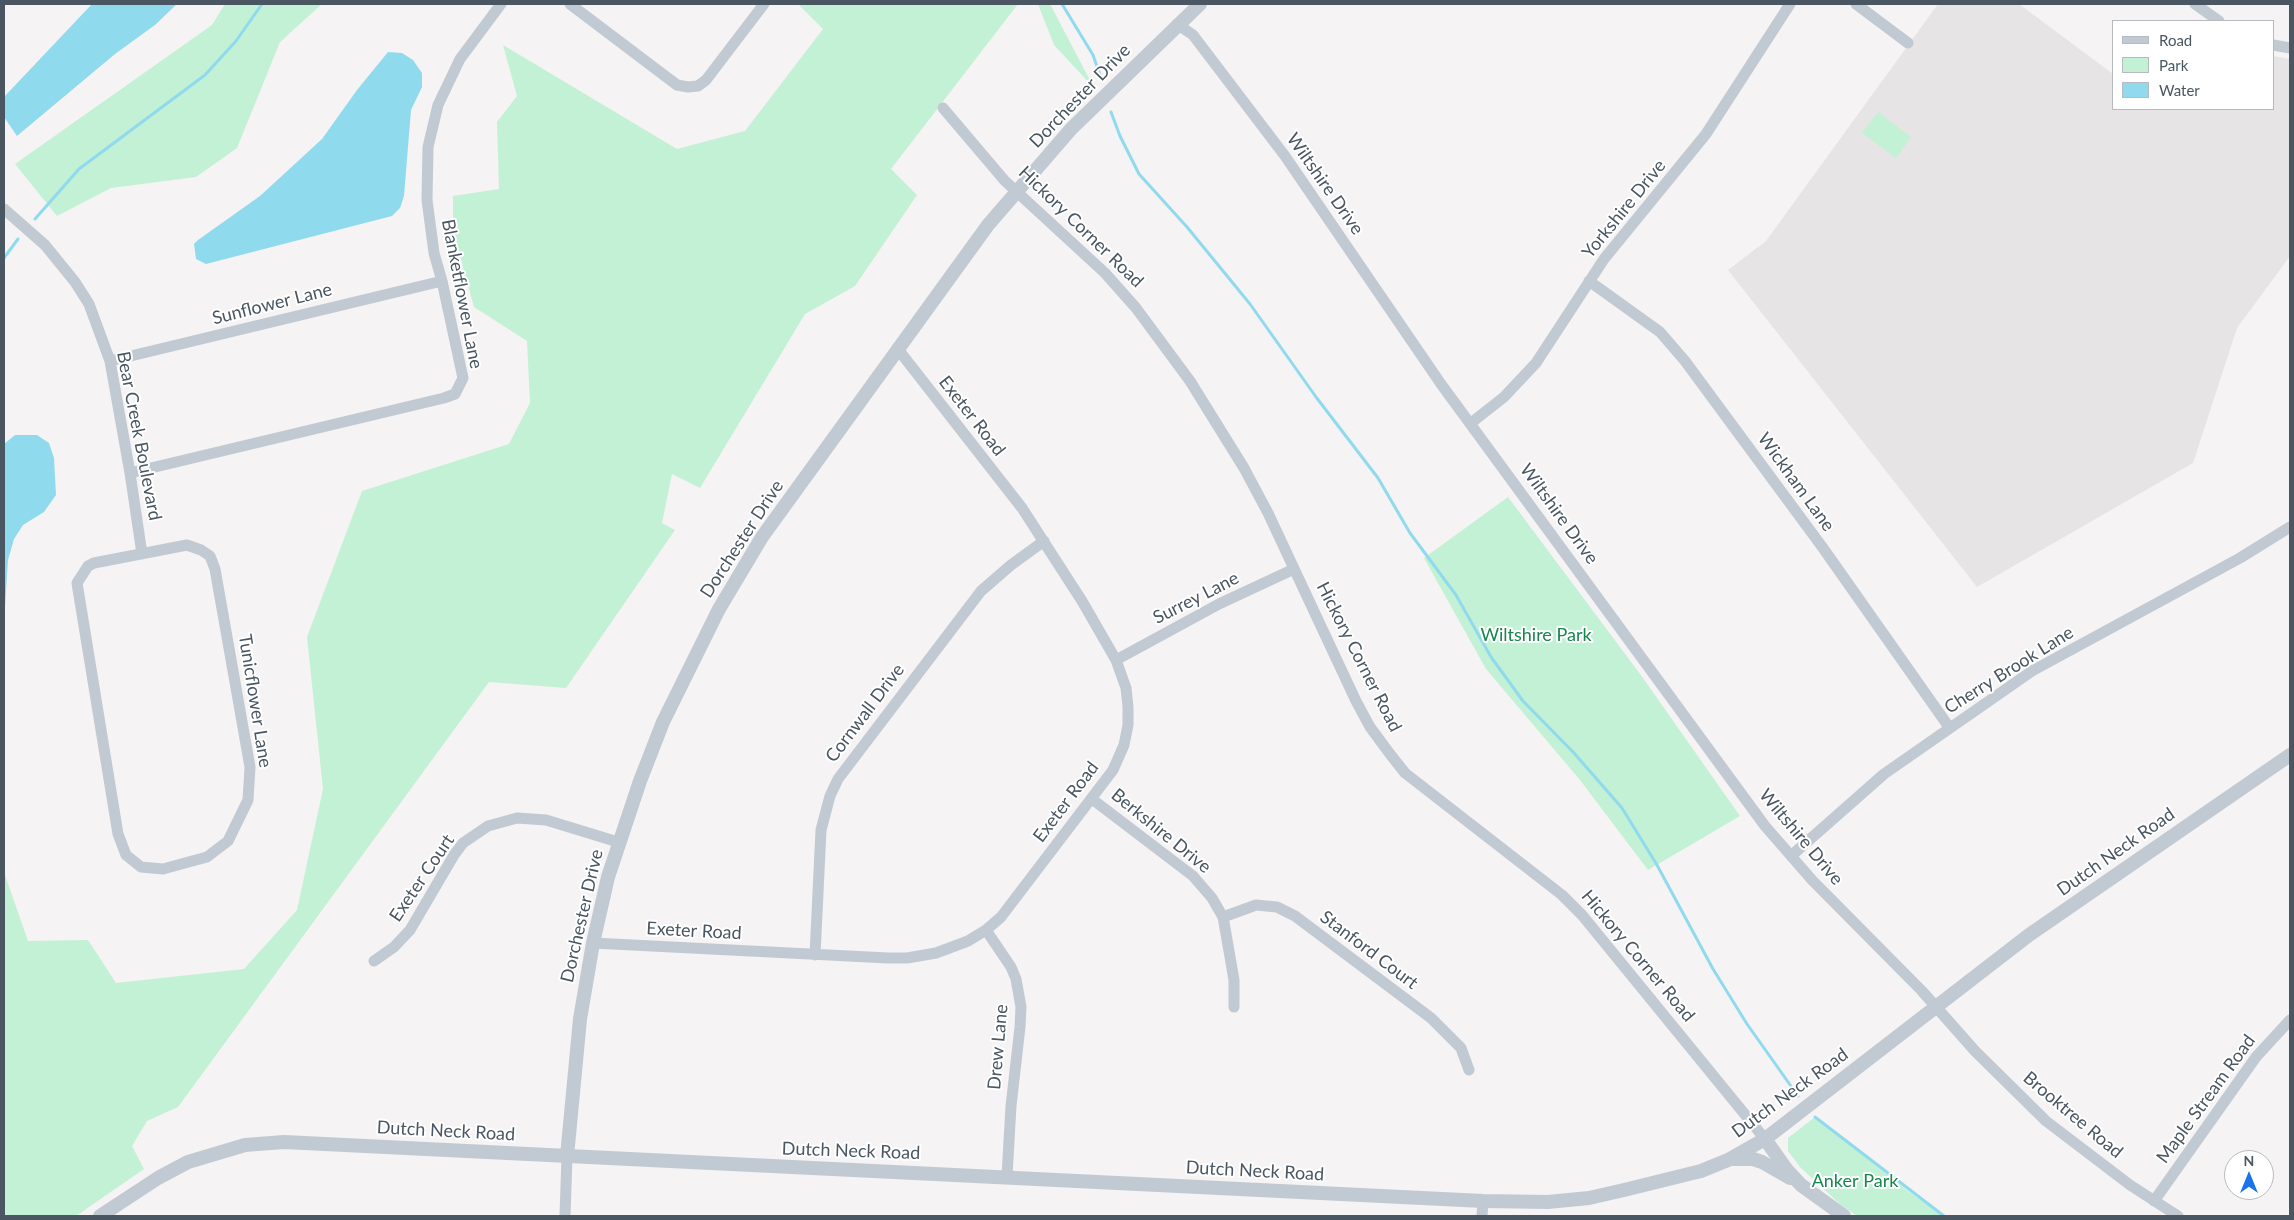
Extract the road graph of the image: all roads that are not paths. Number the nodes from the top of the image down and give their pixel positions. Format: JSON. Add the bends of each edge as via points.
{"nodes":[{"id":1,"x":501,"y":4,"type":"edge"},
{"id":2,"x":570,"y":4,"type":"edge"},
{"id":3,"x":764,"y":4,"type":"edge"},
{"id":4,"x":1200,"y":4,"type":"edge"},
{"id":5,"x":1790,"y":4,"type":"edge"},
{"id":6,"x":1856,"y":4,"type":"edge"},
{"id":7,"x":2195,"y":4,"type":"edge"},
{"id":8,"x":2218,"y":20,"type":"edge"},
{"id":9,"x":1177,"y":24,"type":"junction"},
{"id":10,"x":1908,"y":43,"type":"dead end"},
{"id":11,"x":2274,"y":45,"type":"edge"},
{"id":12,"x":2290,"y":48,"type":"edge"},
{"id":13,"x":943,"y":108,"type":"dead end"},
{"id":14,"x":1016,"y":191,"type":"junction"},
{"id":15,"x":4,"y":209,"type":"edge"},
{"id":16,"x":442,"y":281,"type":"junction"},
{"id":17,"x":1589,"y":281,"type":"junction"},
{"id":18,"x":897,"y":348,"type":"junction"},
{"id":19,"x":110,"y":361,"type":"junction"},
{"id":20,"x":1471,"y":423,"type":"junction"},
{"id":21,"x":130,"y":473,"type":"junction"},
{"id":22,"x":2290,"y":527,"type":"edge"},
{"id":23,"x":1044,"y":541,"type":"junction"},
{"id":24,"x":142,"y":554,"type":"junction"},
{"id":25,"x":1294,"y":569,"type":"junction"},
{"id":26,"x":1116,"y":660,"type":"junction"},
{"id":27,"x":1949,"y":727,"type":"junction"},
{"id":28,"x":2290,"y":754,"type":"edge"},
{"id":29,"x":1092,"y":799,"type":"junction"},
{"id":30,"x":618,"y":842,"type":"junction"},
{"id":31,"x":1791,"y":856,"type":"junction"},
{"id":32,"x":1223,"y":917,"type":"junction"},
{"id":33,"x":986,"y":930,"type":"junction"},
{"id":34,"x":593,"y":943,"type":"junction"},
{"id":35,"x":816,"y":955,"type":"junction"},
{"id":36,"x":374,"y":961,"type":"dead end"},
{"id":37,"x":1234,"y":1007,"type":"dead end"},
{"id":38,"x":1935,"y":1007,"type":"junction"},
{"id":39,"x":2290,"y":1020,"type":"edge"},
{"id":40,"x":1469,"y":1070,"type":"dead end"},
{"id":41,"x":1765,"y":1139,"type":"junction"},
{"id":42,"x":567,"y":1156,"type":"junction"},
{"id":43,"x":1728,"y":1160,"type":"junction"},
{"id":44,"x":1007,"y":1176,"type":"junction"},
{"id":45,"x":1802,"y":1185,"type":"junction"},
{"id":46,"x":1483,"y":1201,"type":"junction"},
{"id":47,"x":2154,"y":1201,"type":"junction"},
{"id":48,"x":100,"y":1216,"type":"edge"},
{"id":49,"x":565,"y":1216,"type":"edge"},
{"id":50,"x":1482,"y":1216,"type":"edge"},
{"id":51,"x":1844,"y":1216,"type":"edge"},
{"id":52,"x":2178,"y":1216,"type":"edge"}],
"edges":[{"from":1,"to":16,"type":"street","name":"Blanketflower Lane","via":[[460,59],[438,105],[428,147],[427,200],[434,253]]},
{"from":2,"to":3,"type":"street","via":[[678,85],[688,87],[698,86],[706,80]]},
{"from":4,"to":9,"type":"street","name":"Dorchester Drive"},
{"from":5,"to":17,"type":"street","name":"Yorkshire Drive","via":[[1706,134]]},
{"from":6,"to":10,"type":"street"},
{"from":7,"to":8,"type":"street"},
{"from":9,"to":14,"type":"street","name":"Dorchester Drive","via":[[1071,128]]},
{"from":9,"to":20,"type":"street","name":"Wiltshire Drive","via":[[1193,35],[1285,156],[1387,308]]},
{"from":11,"to":12,"type":"street"},
{"from":13,"to":14,"type":"street","name":"Hickory Corner Road"},
{"from":14,"to":18,"type":"street","name":"Dorchester Drive"},
{"from":14,"to":25,"type":"street","name":"Hickory Corner Road","via":[[1087,255],[1136,308],[1218,424],[1268,513]]},
{"from":15,"to":19,"type":"street","name":"Bear Creek Boulevard","via":[[45,245],[75,282],[89,304]]},
{"from":16,"to":19,"type":"street","name":"Sunflower Lane"},
{"from":16,"to":21,"type":"street","name":"Blanketflower Lane","via":[[463,378],[455,394]]},
{"from":17,"to":20,"type":"street","name":"Yorkshire Drive","via":[[1531,369],[1504,397]]},
{"from":17,"to":27,"type":"street","name":"Wickham Lane","via":[[1660,332],[1685,361],[1823,548]]},
{"from":18,"to":23,"type":"street","name":"Exeter Road"},
{"from":18,"to":30,"type":"street","name":"Dorchester Drive","via":[[762,537],[718,609],[663,722]]},
{"from":19,"to":21,"type":"street","name":"Bear Creek Boulevard"},
{"from":20,"to":31,"type":"street","name":"Wiltshire Drive","via":[[1724,771]]},
{"from":21,"to":24,"type":"street","name":"Bear Creek Boulevard"},
{"from":22,"to":27,"type":"street","name":"Cherry Brook Lane","via":[[2240,558],[2032,671]]},
{"from":23,"to":26,"type":"street","name":"Exeter Road"},
{"from":23,"to":35,"type":"street","name":"Cornwall Drive","via":[[981,591],[838,779],[821,830]]},
{"from":24,"to":24,"type":"street","name":"Tunicflower Lane","via":[[187,546],[210,556],[250,767],[248,800],[228,841],[207,857],[163,869],[141,867],[126,855],[118,834],[77,583],[88,566]]},
{"from":25,"to":26,"type":"street","name":"Surrey Lane","via":[[1219,604]]},
{"from":25,"to":41,"type":"street","name":"Hickory Corner Road","via":[[1356,701],[1390,754],[1411,777],[1562,895],[1582,915]]},
{"from":26,"to":29,"type":"street","name":"Exeter Road","via":[[1126,688],[1128,725],[1124,745],[1113,770]]},
{"from":27,"to":31,"type":"street","name":"Cherry Brook Lane","via":[[1884,774]]},
{"from":28,"to":38,"type":"street","name":"Dutch Neck Road","via":[[2029,935]]},
{"from":29,"to":32,"type":"street","name":"Berkshire Drive","via":[[1193,876]]},
{"from":29,"to":33,"type":"street","name":"Exeter Road","via":[[1012,904]]},
{"from":30,"to":34,"type":"street","name":"Dorchester Drive"},
{"from":30,"to":36,"type":"street","name":"Exeter Court","via":[[546,820],[517,818],[488,826],[463,843],[410,930]]},
{"from":31,"to":38,"type":"street","name":"Wiltshire Drive"},
{"from":32,"to":37,"type":"street","name":"Berkshire Drive","via":[[1234,980]]},
{"from":32,"to":40,"type":"street","name":"Stanford Court","via":[[1256,905],[1277,907],[1295,916],[1431,1018],[1461,1048]]},
{"from":33,"to":35,"type":"street","name":"Exeter Road","via":[[957,945],[920,957]]},
{"from":33,"to":44,"type":"street","name":"Drew Lane","via":[[1011,967],[1021,1007]]},
{"from":34,"to":35,"type":"street","name":"Exeter Road"},
{"from":34,"to":42,"type":"street","name":"Dorchester Drive","via":[[579,1027]]},
{"from":38,"to":41,"type":"street","name":"Dutch Neck Road"},
{"from":38,"to":47,"type":"street","name":"Brooktree Road","via":[[1975,1052],[2046,1121]]},
{"from":39,"to":47,"type":"street","name":"Maple Stream Road","via":[[2256,1057]]},
{"from":41,"to":43,"type":"street","name":"Dutch Neck Road"},
{"from":41,"to":45,"type":"street","name":"Hickory Corner Road"},
{"from":42,"to":44,"type":"street","name":"Dutch Neck Road"},
{"from":42,"to":48,"type":"street","name":"Dutch Neck Road","via":[[307,1142],[245,1145],[173,1169]]},
{"from":42,"to":49,"type":"street","name":"Dorchester Drive"},
{"from":43,"to":45,"type":"street","via":[[1739,1158],[1762,1162]]},
{"from":43,"to":46,"type":"street","name":"Dutch Neck Road","via":[[1701,1172],[1589,1198],[1548,1202]]},
{"from":44,"to":46,"type":"street","name":"Dutch Neck Road"},
{"from":45,"to":51,"type":"street","name":"Hickory Corner Road"},
{"from":46,"to":50,"type":"street"},
{"from":47,"to":52,"type":"street","name":"Brooktree Road"}]}
